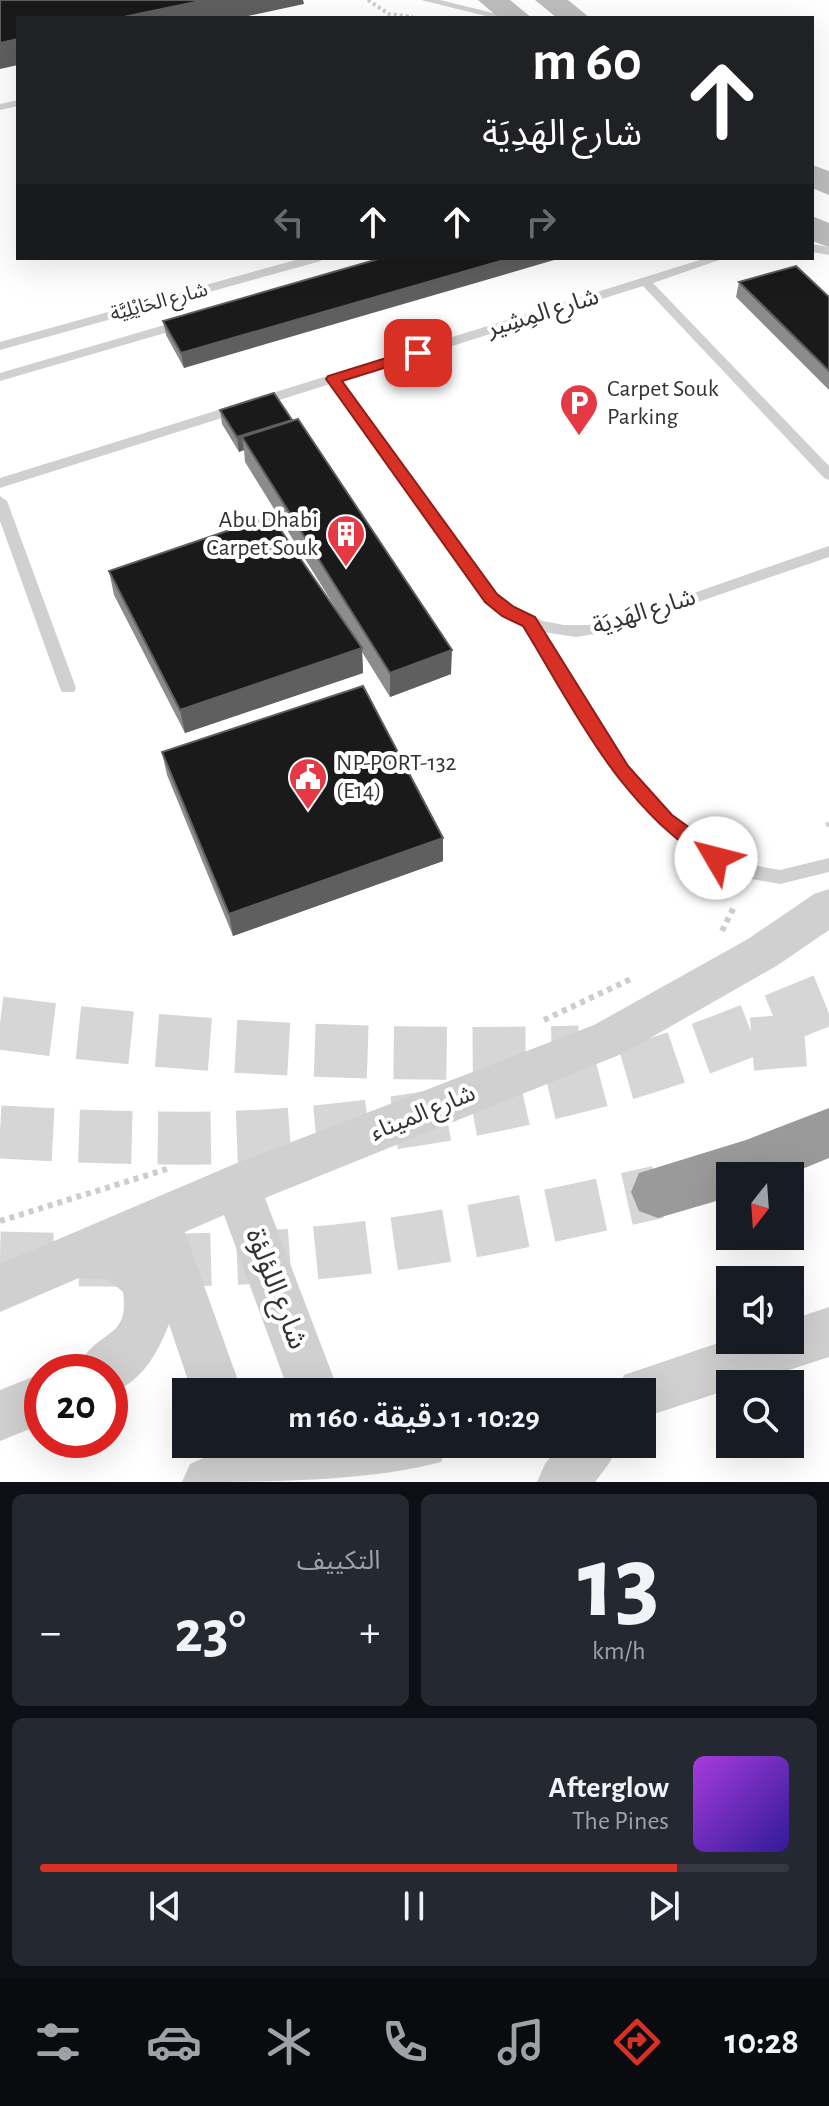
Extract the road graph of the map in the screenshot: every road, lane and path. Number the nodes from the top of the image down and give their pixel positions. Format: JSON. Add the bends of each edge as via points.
{"nodes":[{"id":1,"x":426,"y":0,"type":"edge"},
{"id":2,"x":492,"y":0,"type":"edge"},
{"id":3,"x":549,"y":0,"type":"edge"},
{"id":4,"x":499,"y":16,"type":"edge"},
{"id":5,"x":515,"y":16,"type":"edge"},
{"id":6,"x":573,"y":16,"type":"edge"},
{"id":7,"x":310,"y":260,"type":"edge"},
{"id":8,"x":713,"y":260,"type":"edge"},
{"id":9,"x":645,"y":281,"type":"junction"},
{"id":10,"x":122,"y":312,"type":"junction"},
{"id":11,"x":199,"y":319,"type":"edge"},
{"id":12,"x":137,"y":337,"type":"junction"},
{"id":13,"x":0,"y":346,"type":"edge"},
{"id":14,"x":0,"y":377,"type":"edge"},
{"id":15,"x":333,"y":379,"type":"junction"},
{"id":16,"x":829,"y":475,"type":"edge"},
{"id":17,"x":0,"y":483,"type":"edge"},
{"id":18,"x":0,"y":501,"type":"edge"},
{"id":19,"x":829,"y":551,"type":"edge"},
{"id":20,"x":529,"y":622,"type":"junction"},
{"id":21,"x":68,"y":688,"type":"dead end"},
{"id":22,"x":829,"y":865,"type":"edge"},
{"id":23,"x":829,"y":907,"type":"edge"},
{"id":24,"x":829,"y":1133,"type":"edge"},
{"id":25,"x":237,"y":1186,"type":"junction"},
{"id":26,"x":658,"y":1192,"type":"tunnel mouth"},
{"id":27,"x":157,"y":1219,"type":"junction"},
{"id":28,"x":78,"y":1254,"type":"junction"},
{"id":29,"x":0,"y":1288,"type":"edge"},
{"id":30,"x":829,"y":1332,"type":"edge"},
{"id":31,"x":128,"y":1355,"type":"edge"},
{"id":32,"x":212,"y":1378,"type":"edge"},
{"id":33,"x":309,"y":1378,"type":"edge"},
{"id":34,"x":656,"y":1388,"type":"edge"},
{"id":35,"x":24,"y":1406,"type":"edge"},
{"id":36,"x":0,"y":1416,"type":"edge"},
{"id":37,"x":581,"y":1458,"type":"edge"},
{"id":38,"x":341,"y":1462,"type":"edge"},
{"id":39,"x":234,"y":1471,"type":"edge"},
{"id":40,"x":563,"y":1482,"type":"edge"}],
"edges":[{"from":1,"to":4,"type":"lane"},
{"from":2,"to":5,"type":"main road"},
{"from":3,"to":6,"type":"main road"},
{"from":7,"to":10,"type":"lane","name":"شارع الحَايْلِيَّة"},
{"from":8,"to":9,"type":"lane","name":"شارع المِشِير"},
{"from":9,"to":15,"type":"lane","name":"شارع المِشِير"},
{"from":9,"to":16,"type":"lane"},
{"from":10,"to":12,"type":"lane"},
{"from":10,"to":13,"type":"lane","name":"شارع الحَايْلِيَّة"},
{"from":11,"to":12,"type":"lane"},
{"from":12,"to":14,"type":"lane"},
{"from":15,"to":17,"type":"lane","name":"شارع المِشِير"},
{"from":15,"to":20,"type":"lane","name":"شارع الهَدِيَة","via":[[491,598]]},
{"from":18,"to":21,"type":"lane"},
{"from":19,"to":20,"type":"lane","name":"شارع الهَدِيَة","via":[[619,624],[578,632]]},
{"from":20,"to":22,"type":"lane","via":[[621,771],[666,821],[716,858],[746,871],[780,877]]},
{"from":23,"to":25,"type":"street","name":"شارع الميناء","via":[[763,952],[609,1039]]},
{"from":24,"to":26,"type":"highway","via":[[746,1166]]},
{"from":25,"to":27,"type":"street","name":"شارع الميناء"},
{"from":25,"to":33,"type":"street","name":"شارع اللؤلؤة"},
{"from":27,"to":28,"type":"street","name":"شارع الميناء"},
{"from":27,"to":32,"type":"street"},
{"from":28,"to":29,"type":"street","name":"شارع الميناء"},
{"from":28,"to":31,"type":"street","via":[[117,1255],[144,1282],[148,1322]]},
{"from":30,"to":34,"type":"street"},
{"from":35,"to":36,"type":"street"},
{"from":37,"to":40,"type":"street"},
{"from":38,"to":39,"type":"street"}]}
